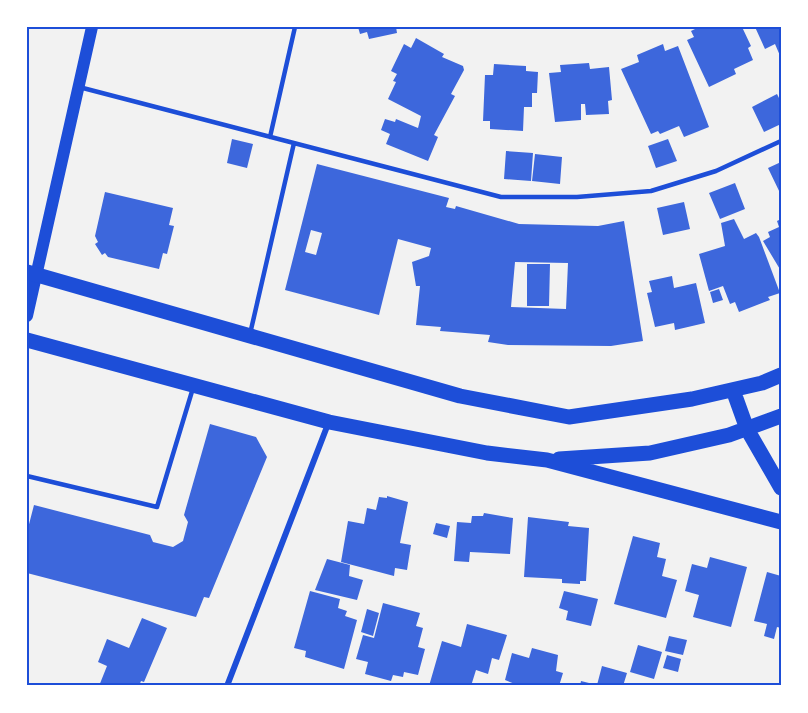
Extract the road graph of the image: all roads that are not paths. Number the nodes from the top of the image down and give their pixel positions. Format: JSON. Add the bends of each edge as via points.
{"nodes":[{"id":1,"x":92,"y":27,"type":"edge"},
{"id":2,"x":295,"y":27,"type":"edge"},
{"id":3,"x":79,"y":87,"type":"junction"},
{"id":4,"x":270,"y":137,"type":"junction"},
{"id":5,"x":781,"y":141,"type":"edge"},
{"id":6,"x":294,"y":143,"type":"junction"},
{"id":7,"x":32,"y":273,"type":"edge"},
{"id":8,"x":27,"y":316,"type":"edge"},
{"id":9,"x":249,"y":336,"type":"junction"},
{"id":10,"x":27,"y":340,"type":"edge"},
{"id":11,"x":781,"y":375,"type":"edge"},
{"id":12,"x":194,"y":385,"type":"junction"},
{"id":13,"x":733,"y":390,"type":"junction"},
{"id":14,"x":781,"y":416,"type":"edge"},
{"id":15,"x":329,"y":422,"type":"junction"},
{"id":16,"x":747,"y":429,"type":"junction"},
{"id":17,"x":547,"y":460,"type":"junction"},
{"id":18,"x":27,"y":476,"type":"edge"},
{"id":19,"x":781,"y":488,"type":"edge"},
{"id":20,"x":781,"y":522,"type":"edge"},
{"id":21,"x":226,"y":686,"type":"edge"}],
"edges":[{"from":1,"to":3,"type":"main road"},
{"from":2,"to":4,"type":"lane"},
{"from":3,"to":4,"type":"lane"},
{"from":3,"to":7,"type":"main road"},
{"from":4,"to":6,"type":"lane"},
{"from":5,"to":6,"type":"lane","via":[[716,171],[651,191],[577,197],[501,197]]},
{"from":6,"to":9,"type":"lane"},
{"from":7,"to":8,"type":"main road"},
{"from":7,"to":9,"type":"main road"},
{"from":9,"to":13,"type":"main road","via":[[460,396],[569,417],[635,410]]},
{"from":10,"to":12,"type":"main road"},
{"from":11,"to":13,"type":"main road"},
{"from":12,"to":15,"type":"main road"},
{"from":12,"to":18,"type":"lane","via":[[157,507]]},
{"from":13,"to":16,"type":"main road"},
{"from":14,"to":16,"type":"main road"},
{"from":15,"to":17,"type":"main road","via":[[487,453]]},
{"from":15,"to":21,"type":"street"},
{"from":16,"to":17,"type":"main road","via":[[650,453]]},
{"from":16,"to":19,"type":"main road"},
{"from":17,"to":20,"type":"main road"}]}
